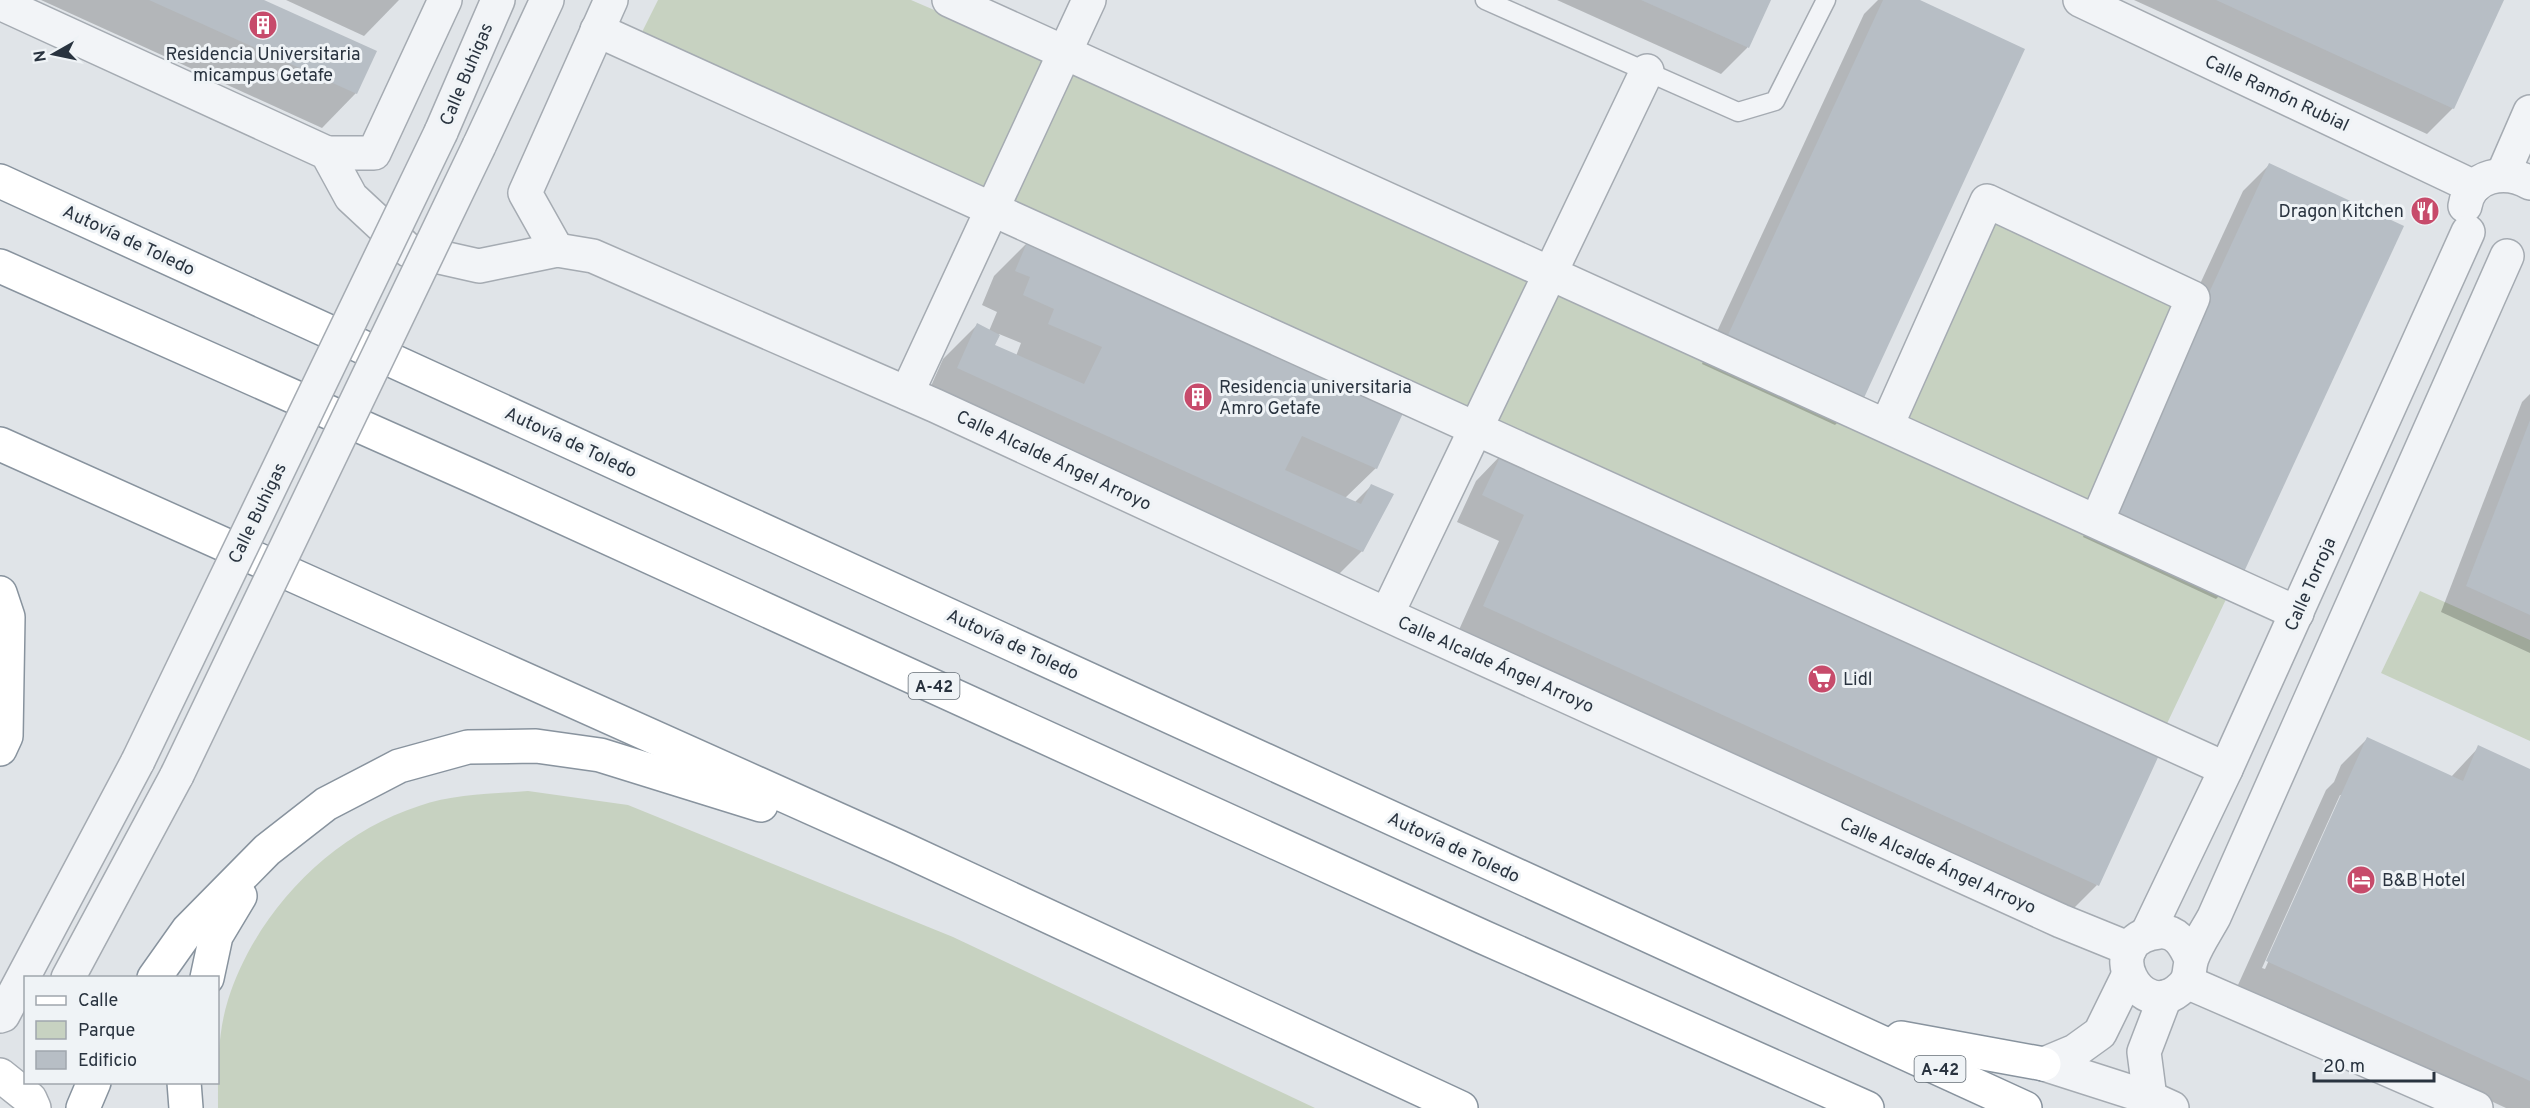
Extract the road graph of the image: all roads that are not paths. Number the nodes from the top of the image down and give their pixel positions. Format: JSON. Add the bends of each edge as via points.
{"nodes":[{"id":1,"x":445,"y":0,"type":"edge"},
{"id":2,"x":498,"y":0,"type":"edge"},
{"id":3,"x":547,"y":0,"type":"edge"},
{"id":4,"x":611,"y":0,"type":"edge"},
{"id":5,"x":949,"y":0,"type":"edge"},
{"id":6,"x":1089,"y":0,"type":"edge"},
{"id":7,"x":1485,"y":0,"type":"edge"},
{"id":8,"x":1826,"y":0,"type":"edge"},
{"id":9,"x":2080,"y":0,"type":"edge"},
{"id":10,"x":0,"y":3,"type":"edge"},
{"id":11,"x":597,"y":30,"type":"junction"},
{"id":12,"x":1065,"y":52,"type":"junction"},
{"id":13,"x":1647,"y":71,"type":"junction"},
{"id":14,"x":2530,"y":112,"type":"edge"},
{"id":15,"x":327,"y":153,"type":"junction"},
{"id":16,"x":0,"y":181,"type":"edge"},
{"id":17,"x":2502,"y":181,"type":"edge"},
{"id":18,"x":992,"y":209,"type":"junction"},
{"id":19,"x":2468,"y":232,"type":"junction"},
{"id":20,"x":557,"y":250,"type":"junction"},
{"id":21,"x":2518,"y":251,"type":"edge"},
{"id":22,"x":0,"y":266,"type":"edge"},
{"id":23,"x":1550,"y":271,"type":"junction"},
{"id":24,"x":907,"y":393,"type":"junction"},
{"id":25,"x":1887,"y":425,"type":"junction"},
{"id":26,"x":1476,"y":429,"type":"junction"},
{"id":27,"x":0,"y":444,"type":"edge"},
{"id":28,"x":2097,"y":521,"type":"junction"},
{"id":29,"x":0,"y":593,"type":"edge"},
{"id":30,"x":2297,"y":613,"type":"junction"},
{"id":31,"x":1387,"y":614,"type":"junction"},
{"id":32,"x":0,"y":749,"type":"edge"},
{"id":33,"x":2226,"y":769,"type":"junction"},
{"id":34,"x":899,"y":847,"type":"junction"},
{"id":35,"x":267,"y":850,"type":"junction"},
{"id":36,"x":2135,"y":953,"type":"junction"},
{"id":37,"x":69,"y":976,"type":"edge"},
{"id":38,"x":155,"y":976,"type":"edge"},
{"id":39,"x":207,"y":976,"type":"edge"},
{"id":40,"x":2181,"y":979,"type":"junction"},
{"id":41,"x":0,"y":1016,"type":"edge"},
{"id":42,"x":1855,"y":1030,"type":"junction"},
{"id":43,"x":2044,"y":1064,"type":"junction"},
{"id":44,"x":0,"y":1075,"type":"edge"},
{"id":45,"x":94,"y":1084,"type":"edge"},
{"id":46,"x":184,"y":1084,"type":"edge"},
{"id":47,"x":32,"y":1097,"type":"edge"},
{"id":48,"x":2161,"y":1103,"type":"edge"},
{"id":49,"x":83,"y":1108,"type":"edge"},
{"id":50,"x":186,"y":1108,"type":"edge"},
{"id":51,"x":1461,"y":1108,"type":"edge"},
{"id":52,"x":1867,"y":1108,"type":"edge"},
{"id":53,"x":2025,"y":1108,"type":"edge"},
{"id":54,"x":2476,"y":1108,"type":"edge"}],
"edges":[{"from":1,"to":15,"type":"street","via":[[374,153]]},
{"from":2,"to":41,"type":"street","name":"Calle Buhigas","bridge":true,"via":[[441,132],[138,761]]},
{"from":3,"to":37,"type":"street","bridge":true,"via":[[177,775]]},
{"from":4,"to":11,"type":"street"},
{"from":5,"to":12,"type":"street"},
{"from":6,"to":12,"type":"street"},
{"from":7,"to":13,"type":"lane"},
{"from":8,"to":13,"type":"lane","via":[[1775,101],[1738,112]]},
{"from":9,"to":17,"type":"street","name":"Calle Ramón Rubial"},
{"from":10,"to":15,"type":"street"},
{"from":11,"to":18,"type":"street"},
{"from":11,"to":20,"type":"street","via":[[525,193]]},
{"from":12,"to":18,"type":"street"},
{"from":12,"to":23,"type":"street"},
{"from":13,"to":23,"type":"street"},
{"from":14,"to":17,"type":"street"},
{"from":15,"to":20,"type":"street","name":"Calle Alcalde Ángel Arroyo","via":[[351,197],[408,249],[479,267]]},
{"from":16,"to":42,"type":"main road","name":"Autovía de Toledo","number":"A-42"},
{"from":17,"to":19,"type":"street","via":[[2466,201],[2464,217]]},
{"from":18,"to":24,"type":"street"},
{"from":18,"to":26,"type":"street"},
{"from":19,"to":21,"type":"street","via":[[2477,246],[2491,254]]},
{"from":19,"to":30,"type":"street","name":"Calle Torroja"},
{"from":20,"to":24,"type":"street","name":"Calle Alcalde Ángel Arroyo","via":[[593,256]]},
{"from":21,"to":40,"type":"street","via":[[2214,917]]},
{"from":22,"to":52,"type":"main road","number":"A-42","via":[[479,478]]},
{"from":23,"to":25,"type":"street"},
{"from":23,"to":26,"type":"street"},
{"from":24,"to":31,"type":"street","name":"Calle Alcalde Ángel Arroyo"},
{"from":25,"to":28,"type":"street"},
{"from":25,"to":28,"type":"street","via":[[1987,201],[2193,298]]},
{"from":26,"to":31,"type":"street"},
{"from":26,"to":33,"type":"street"},
{"from":27,"to":34,"type":"main road"},
{"from":28,"to":30,"type":"street"},
{"from":29,"to":32,"type":"main road","via":[[8,617],[6,736]]},
{"from":30,"to":33,"type":"street","name":"Calle Torroja"},
{"from":31,"to":36,"type":"street","name":"Calle Alcalde Ángel Arroyo"},
{"from":33,"to":36,"type":"street","name":"Calle Torroja"},
{"from":34,"to":35,"type":"main road","via":[[600,755],[536,746],[468,747],[399,766],[326,804]]},
{"from":34,"to":51,"type":"main road"},
{"from":35,"to":38,"type":"main road","via":[[188,930]]},
{"from":35,"to":39,"type":"main road","via":[[216,936]]},
{"from":36,"to":40,"type":"street","name":"Calle Alcalde Ángel Arroyo","via":[[2136,988],[2150,996]]},
{"from":36,"to":40,"type":"street","name":"Calle Alcalde Ángel Arroyo","via":[[2166,932],[2183,941]]},
{"from":36,"to":43,"type":"street","name":"Calle Torroja","via":[[2100,1033],[2074,1051]]},
{"from":40,"to":48,"type":"street","via":[[2144,1052]]},
{"from":40,"to":54,"type":"street","name":"Calle Alcalde Ángel Arroyo"},
{"from":42,"to":43,"type":"main road"},
{"from":42,"to":53,"type":"main road","name":"Autovía de Toledo","number":"A-42"},
{"from":43,"to":48,"type":"street"},
{"from":44,"to":47,"type":"main road"},
{"from":45,"to":49,"type":"main road"},
{"from":46,"to":50,"type":"main road"}]}
